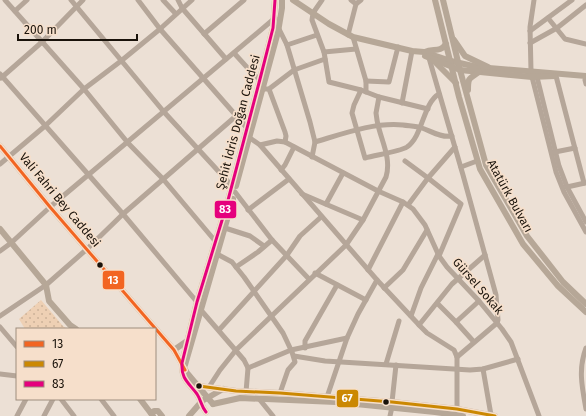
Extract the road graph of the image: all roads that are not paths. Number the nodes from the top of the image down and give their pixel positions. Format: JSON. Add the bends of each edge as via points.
{"nodes":[{"id":1,"x":5,"y":0,"type":"edge"},
{"id":2,"x":27,"y":0,"type":"edge"},
{"id":3,"x":71,"y":0,"type":"edge"},
{"id":4,"x":83,"y":0,"type":"edge"},
{"id":5,"x":138,"y":0,"type":"edge"},
{"id":6,"x":163,"y":0,"type":"edge"},
{"id":7,"x":178,"y":0,"type":"edge"},
{"id":8,"x":192,"y":0,"type":"edge"},
{"id":9,"x":244,"y":0,"type":"edge"},
{"id":10,"x":275,"y":0,"type":"edge"},
{"id":11,"x":282,"y":0,"type":"edge"},
{"id":12,"x":293,"y":0,"type":"edge"},
{"id":13,"x":322,"y":0,"type":"edge"},
{"id":14,"x":351,"y":0,"type":"edge"},
{"id":15,"x":361,"y":0,"type":"edge"},
{"id":16,"x":435,"y":0,"type":"edge"},
{"id":17,"x":443,"y":0,"type":"edge"},
{"id":18,"x":534,"y":0,"type":"edge"},
{"id":19,"x":572,"y":0,"type":"edge"},
{"id":20,"x":356,"y":4,"type":"junction"},
{"id":21,"x":586,"y":5,"type":"edge"},
{"id":22,"x":76,"y":6,"type":"junction"},
{"id":23,"x":182,"y":8,"type":"junction"},
{"id":24,"x":15,"y":11,"type":"junction"},
{"id":25,"x":313,"y":13,"type":"junction"},
{"id":26,"x":176,"y":14,"type":"junction"},
{"id":27,"x":275,"y":18,"type":"junction"},
{"id":28,"x":548,"y":18,"type":"junction"},
{"id":29,"x":557,"y":28,"type":"junction"},
{"id":30,"x":160,"y":29,"type":"junction"},
{"id":31,"x":279,"y":30,"type":"junction"},
{"id":32,"x":530,"y":31,"type":"junction"},
{"id":33,"x":204,"y":34,"type":"junction"},
{"id":34,"x":318,"y":35,"type":"junction"},
{"id":35,"x":350,"y":36,"type":"junction"},
{"id":36,"x":452,"y":39,"type":"junction"},
{"id":37,"x":42,"y":42,"type":"junction"},
{"id":38,"x":530,"y":43,"type":"junction"},
{"id":39,"x":446,"y":44,"type":"junction"},
{"id":40,"x":586,"y":44,"type":"edge"},
{"id":41,"x":287,"y":45,"type":"junction"},
{"id":42,"x":398,"y":47,"type":"junction"},
{"id":43,"x":356,"y":49,"type":"junction"},
{"id":44,"x":412,"y":51,"type":"junction"},
{"id":45,"x":324,"y":52,"type":"junction"},
{"id":46,"x":423,"y":52,"type":"junction"},
{"id":47,"x":234,"y":53,"type":"junction"},
{"id":48,"x":431,"y":58,"type":"junction"},
{"id":49,"x":226,"y":59,"type":"junction"},
{"id":50,"x":325,"y":59,"type":"junction"},
{"id":51,"x":121,"y":61,"type":"junction"},
{"id":52,"x":452,"y":64,"type":"junction"},
{"id":53,"x":459,"y":66,"type":"junction"},
{"id":54,"x":489,"y":68,"type":"junction"},
{"id":55,"x":294,"y":70,"type":"junction"},
{"id":56,"x":480,"y":71,"type":"junction"},
{"id":57,"x":533,"y":75,"type":"junction"},
{"id":58,"x":1,"y":76,"type":"edge"},
{"id":59,"x":556,"y":76,"type":"junction"},
{"id":60,"x":202,"y":78,"type":"junction"},
{"id":61,"x":260,"y":79,"type":"junction"},
{"id":62,"x":586,"y":80,"type":"edge"},
{"id":63,"x":366,"y":81,"type":"junction"},
{"id":64,"x":456,"y":83,"type":"junction"},
{"id":65,"x":84,"y":89,"type":"junction"},
{"id":66,"x":267,"y":89,"type":"junction"},
{"id":67,"x":364,"y":91,"type":"junction"},
{"id":68,"x":439,"y":94,"type":"junction"},
{"id":69,"x":466,"y":94,"type":"junction"},
{"id":70,"x":379,"y":97,"type":"junction"},
{"id":71,"x":402,"y":103,"type":"junction"},
{"id":72,"x":428,"y":109,"type":"junction"},
{"id":73,"x":164,"y":112,"type":"junction"},
{"id":74,"x":236,"y":116,"type":"junction"},
{"id":75,"x":45,"y":126,"type":"junction"},
{"id":76,"x":378,"y":126,"type":"junction"},
{"id":77,"x":247,"y":128,"type":"junction"},
{"id":78,"x":420,"y":128,"type":"junction"},
{"id":79,"x":356,"y":131,"type":"junction"},
{"id":80,"x":452,"y":136,"type":"junction"},
{"id":81,"x":250,"y":138,"type":"junction"},
{"id":82,"x":284,"y":142,"type":"junction"},
{"id":83,"x":315,"y":142,"type":"junction"},
{"id":84,"x":128,"y":143,"type":"junction"},
{"id":85,"x":260,"y":145,"type":"junction"},
{"id":86,"x":0,"y":146,"type":"edge"},
{"id":87,"x":294,"y":147,"type":"junction"},
{"id":88,"x":455,"y":147,"type":"junction"},
{"id":89,"x":574,"y":148,"type":"junction"},
{"id":90,"x":198,"y":149,"type":"junction"},
{"id":91,"x":555,"y":152,"type":"junction"},
{"id":92,"x":386,"y":153,"type":"junction"},
{"id":93,"x":9,"y":157,"type":"junction"},
{"id":94,"x":312,"y":157,"type":"junction"},
{"id":95,"x":405,"y":161,"type":"dead end"},
{"id":96,"x":478,"y":161,"type":"junction"},
{"id":97,"x":0,"y":164,"type":"edge"},
{"id":98,"x":461,"y":167,"type":"junction"},
{"id":99,"x":281,"y":170,"type":"junction"},
{"id":100,"x":343,"y":173,"type":"junction"},
{"id":101,"x":88,"y":176,"type":"junction"},
{"id":102,"x":428,"y":178,"type":"junction"},
{"id":103,"x":288,"y":179,"type":"junction"},
{"id":104,"x":163,"y":180,"type":"junction"},
{"id":105,"x":585,"y":183,"type":"edge"},
{"id":106,"x":567,"y":187,"type":"junction"},
{"id":107,"x":233,"y":189,"type":"junction"},
{"id":108,"x":378,"y":191,"type":"junction"},
{"id":109,"x":302,"y":193,"type":"junction"},
{"id":110,"x":470,"y":200,"type":"junction"},
{"id":111,"x":405,"y":203,"type":"junction"},
{"id":112,"x":326,"y":204,"type":"junction"},
{"id":113,"x":461,"y":204,"type":"junction"},
{"id":114,"x":50,"y":207,"type":"junction"},
{"id":115,"x":248,"y":210,"type":"junction"},
{"id":116,"x":122,"y":214,"type":"junction"},
{"id":117,"x":322,"y":217,"type":"junction"},
{"id":118,"x":584,"y":219,"type":"edge"},
{"id":119,"x":363,"y":220,"type":"junction"},
{"id":120,"x":225,"y":228,"type":"junction"},
{"id":121,"x":0,"y":229,"type":"edge"},
{"id":122,"x":427,"y":230,"type":"junction"},
{"id":123,"x":586,"y":232,"type":"edge"},
{"id":124,"x":272,"y":240,"type":"junction"},
{"id":125,"x":216,"y":242,"type":"junction"},
{"id":126,"x":11,"y":243,"type":"junction"},
{"id":127,"x":346,"y":245,"type":"junction"},
{"id":128,"x":264,"y":246,"type":"junction"},
{"id":129,"x":87,"y":249,"type":"junction"},
{"id":130,"x":0,"y":251,"type":"edge"},
{"id":131,"x":217,"y":254,"type":"junction"},
{"id":132,"x":287,"y":255,"type":"junction"},
{"id":133,"x":438,"y":255,"type":"junction"},
{"id":134,"x":485,"y":255,"type":"junction"},
{"id":135,"x":236,"y":267,"type":"junction"},
{"id":136,"x":368,"y":270,"type":"junction"},
{"id":137,"x":315,"y":273,"type":"junction"},
{"id":138,"x":459,"y":278,"type":"junction"},
{"id":139,"x":310,"y":279,"type":"junction"},
{"id":140,"x":377,"y":280,"type":"junction"},
{"id":141,"x":46,"y":285,"type":"junction"},
{"id":142,"x":337,"y":285,"type":"junction"},
{"id":143,"x":384,"y":288,"type":"junction"},
{"id":144,"x":254,"y":291,"type":"junction"},
{"id":145,"x":366,"y":300,"type":"junction"},
{"id":146,"x":479,"y":301,"type":"junction"},
{"id":147,"x":196,"y":302,"type":"junction"},
{"id":148,"x":437,"y":303,"type":"junction"},
{"id":149,"x":586,"y":304,"type":"edge"},
{"id":150,"x":200,"y":309,"type":"junction"},
{"id":151,"x":586,"y":312,"type":"edge"},
{"id":152,"x":0,"y":316,"type":"edge"},
{"id":153,"x":271,"y":316,"type":"junction"},
{"id":154,"x":411,"y":316,"type":"junction"},
{"id":155,"x":399,"y":321,"type":"dead end"},
{"id":156,"x":456,"y":322,"type":"junction"},
{"id":157,"x":497,"y":323,"type":"junction"},
{"id":158,"x":419,"y":325,"type":"junction"},
{"id":159,"x":0,"y":328,"type":"edge"},
{"id":160,"x":74,"y":328,"type":"edge"},
{"id":161,"x":155,"y":328,"type":"edge"},
{"id":162,"x":156,"y":329,"type":"edge"},
{"id":163,"x":219,"y":330,"type":"junction"},
{"id":164,"x":347,"y":338,"type":"junction"},
{"id":165,"x":186,"y":340,"type":"junction"},
{"id":166,"x":474,"y":342,"type":"junction"},
{"id":167,"x":16,"y":346,"type":"edge"},
{"id":168,"x":305,"y":348,"type":"junction"},
{"id":169,"x":586,"y":348,"type":"edge"},
{"id":170,"x":174,"y":350,"type":"junction"},
{"id":171,"x":236,"y":350,"type":"junction"},
{"id":172,"x":292,"y":353,"type":"junction"},
{"id":173,"x":457,"y":357,"type":"junction"},
{"id":174,"x":518,"y":359,"type":"junction"},
{"id":175,"x":338,"y":362,"type":"junction"},
{"id":176,"x":386,"y":364,"type":"junction"},
{"id":177,"x":183,"y":365,"type":"junction"},
{"id":178,"x":396,"y":365,"type":"junction"},
{"id":179,"x":248,"y":368,"type":"junction"},
{"id":180,"x":483,"y":368,"type":"junction"},
{"id":181,"x":456,"y":369,"type":"junction"},
{"id":182,"x":0,"y":374,"type":"edge"},
{"id":183,"x":16,"y":376,"type":"edge"},
{"id":184,"x":199,"y":386,"type":"junction"},
{"id":185,"x":209,"y":387,"type":"junction"},
{"id":186,"x":223,"y":389,"type":"junction"},
{"id":187,"x":246,"y":392,"type":"junction"},
{"id":188,"x":280,"y":393,"type":"junction"},
{"id":189,"x":208,"y":397,"type":"junction"},
{"id":190,"x":327,"y":397,"type":"junction"},
{"id":191,"x":25,"y":400,"type":"edge"},
{"id":192,"x":52,"y":400,"type":"edge"},
{"id":193,"x":62,"y":400,"type":"edge"},
{"id":194,"x":102,"y":400,"type":"edge"},
{"id":195,"x":141,"y":400,"type":"edge"},
{"id":196,"x":260,"y":400,"type":"junction"},
{"id":197,"x":200,"y":403,"type":"junction"},
{"id":198,"x":213,"y":404,"type":"junction"},
{"id":199,"x":392,"y":405,"type":"junction"},
{"id":200,"x":586,"y":409,"type":"edge"},
{"id":201,"x":456,"y":413,"type":"edge"},
{"id":202,"x":204,"y":414,"type":"edge"},
{"id":203,"x":434,"y":414,"type":"edge"},
{"id":204,"x":151,"y":415,"type":"edge"},
{"id":205,"x":17,"y":416,"type":"edge"},
{"id":206,"x":44,"y":416,"type":"edge"},
{"id":207,"x":74,"y":416,"type":"edge"},
{"id":208,"x":114,"y":416,"type":"edge"},
{"id":209,"x":162,"y":416,"type":"edge"},
{"id":210,"x":189,"y":416,"type":"edge"},
{"id":211,"x":273,"y":416,"type":"edge"},
{"id":212,"x":390,"y":416,"type":"edge"},
{"id":213,"x":463,"y":416,"type":"edge"},
{"id":214,"x":493,"y":416,"type":"edge"},
{"id":215,"x":539,"y":416,"type":"edge"}],
"edges":[{"from":1,"to":24,"type":"street"},
{"from":2,"to":24,"type":"street"},
{"from":3,"to":22,"type":"street"},
{"from":4,"to":22,"type":"street"},
{"from":5,"to":30,"type":"street"},
{"from":6,"to":26,"type":"street"},
{"from":7,"to":23,"type":"street"},
{"from":8,"to":23,"type":"street"},
{"from":9,"to":33,"type":"street"},
{"from":10,"to":27,"type":"main road","name":"Şehit İdris Doğan Caddesi"},
{"from":11,"to":31,"type":"main road","name":"Şehit İdris Doğan Caddesi"},
{"from":12,"to":25,"type":"main road"},
{"from":13,"to":25,"type":"street"},
{"from":14,"to":20,"type":"street"},
{"from":15,"to":20,"type":"street"},
{"from":16,"to":39,"type":"main road","name":"Atatürk Bulvarı"},
{"from":17,"to":36,"type":"main road","name":"Atatürk Bulvarı"},
{"from":18,"to":32,"type":"street"},
{"from":19,"to":28,"type":"street"},
{"from":20,"to":35,"type":"street"},
{"from":21,"to":29,"type":"street"},
{"from":22,"to":37,"type":"street"},
{"from":22,"to":51,"type":"street"},
{"from":23,"to":26,"type":"street"},
{"from":23,"to":33,"type":"street"},
{"from":24,"to":37,"type":"street"},
{"from":25,"to":34,"type":"street","via":[[313,24]]},
{"from":25,"to":35,"type":"main road"},
{"from":26,"to":30,"type":"street"},
{"from":27,"to":47,"type":"street"},
{"from":27,"to":61,"type":"main road","name":"Şehit İdris Doğan Caddesi"},
{"from":28,"to":29,"type":"street"},
{"from":28,"to":32,"type":"street"},
{"from":29,"to":38,"type":"street"},
{"from":29,"to":40,"type":"street","via":[[565,39]]},
{"from":30,"to":51,"type":"street"},
{"from":30,"to":60,"type":"street"},
{"from":31,"to":41,"type":"street"},
{"from":31,"to":66,"type":"main road","name":"Şehit İdris Doğan Caddesi"},
{"from":32,"to":38,"type":"street"},
{"from":33,"to":49,"type":"street"},
{"from":34,"to":41,"type":"street"},
{"from":34,"to":45,"type":"street"},
{"from":35,"to":42,"type":"main road"},
{"from":35,"to":43,"type":"street"},
{"from":36,"to":53,"type":"main road","name":"Atatürk Bulvarı"},
{"from":36,"to":54,"type":"main road","via":[[465,56]]},
{"from":37,"to":58,"type":"street"},
{"from":37,"to":65,"type":"street"},
{"from":38,"to":57,"type":"street"},
{"from":39,"to":46,"type":"main road","via":[[439,50]]},
{"from":39,"to":52,"type":"main road","name":"Atatürk Bulvarı"},
{"from":41,"to":55,"type":"street"},
{"from":42,"to":44,"type":"main road"},
{"from":42,"to":63,"type":"street","via":[[389,82]]},
{"from":43,"to":45,"type":"street"},
{"from":43,"to":63,"type":"street"},
{"from":44,"to":46,"type":"main road"},
{"from":44,"to":71,"type":"street"},
{"from":45,"to":50,"type":"street"},
{"from":46,"to":48,"type":"main road"},
{"from":46,"to":52,"type":"main road"},
{"from":47,"to":49,"type":"street"},
{"from":47,"to":61,"type":"street"},
{"from":48,"to":52,"type":"main road"},
{"from":48,"to":64,"type":"main road"},
{"from":48,"to":68,"type":"street"},
{"from":49,"to":60,"type":"street"},
{"from":50,"to":55,"type":"street"},
{"from":50,"to":67,"type":"street","via":[[329,82]]},
{"from":51,"to":65,"type":"street"},
{"from":51,"to":73,"type":"street"},
{"from":52,"to":53,"type":"main road"},
{"from":52,"to":64,"type":"main road","name":"Atatürk Bulvarı"},
{"from":53,"to":54,"type":"main road"},
{"from":53,"to":56,"type":"main road"},
{"from":53,"to":69,"type":"main road","name":"Atatürk Bulvarı"},
{"from":54,"to":57,"type":"main road"},
{"from":55,"to":66,"type":"street"},
{"from":55,"to":83,"type":"street"},
{"from":56,"to":57,"type":"main road"},
{"from":56,"to":69,"type":"main road","via":[[468,80]]},
{"from":57,"to":59,"type":"main road"},
{"from":57,"to":62,"type":"main road"},
{"from":57,"to":91,"type":"street"},
{"from":57,"to":118,"type":"street","via":[[556,172],[564,192]]},
{"from":58,"to":75,"type":"street"},
{"from":59,"to":62,"type":"main road"},
{"from":59,"to":89,"type":"street"},
{"from":60,"to":73,"type":"street"},
{"from":60,"to":74,"type":"street"},
{"from":61,"to":77,"type":"main road","name":"Şehit İdris Doğan Caddesi"},
{"from":63,"to":67,"type":"street"},
{"from":64,"to":96,"type":"main road","name":"Atatürk Bulvarı"},
{"from":65,"to":75,"type":"street"},
{"from":65,"to":84,"type":"street"},
{"from":66,"to":81,"type":"main road","name":"Şehit İdris Doğan Caddesi"},
{"from":66,"to":82,"type":"street","via":[[285,132]]},
{"from":67,"to":70,"type":"street"},
{"from":67,"to":79,"type":"street","via":[[354,105],[352,113]]},
{"from":68,"to":72,"type":"street","via":[[432,100]]},
{"from":68,"to":80,"type":"street"},
{"from":69,"to":149,"type":"main road","name":"Atatürk Bulvarı","via":[[486,165],[519,223],[563,282]]},
{"from":70,"to":71,"type":"street"},
{"from":70,"to":76,"type":"street","via":[[376,114]]},
{"from":71,"to":72,"type":"street"},
{"from":72,"to":78,"type":"street"},
{"from":73,"to":84,"type":"street"},
{"from":73,"to":90,"type":"street"},
{"from":74,"to":77,"type":"street"},
{"from":74,"to":90,"type":"street"},
{"from":75,"to":93,"type":"street"},
{"from":75,"to":101,"type":"street"},
{"from":76,"to":78,"type":"street","via":[[395,124]]},
{"from":76,"to":79,"type":"street"},
{"from":76,"to":92,"type":"street"},
{"from":77,"to":107,"type":"main road","name":"Şehit İdris Doğan Caddesi"},
{"from":78,"to":80,"type":"street","via":[[443,136]]},
{"from":78,"to":92,"type":"street","via":[[408,146]]},
{"from":79,"to":83,"type":"street"},
{"from":79,"to":92,"type":"street","via":[[365,158]]},
{"from":80,"to":88,"type":"street"},
{"from":81,"to":85,"type":"street"},
{"from":81,"to":107,"type":"main road","name":"Şehit İdris Doğan Caddesi"},
{"from":82,"to":85,"type":"street"},
{"from":82,"to":87,"type":"street","name":"Gürsel Sokak"},
{"from":83,"to":94,"type":"street"},
{"from":84,"to":101,"type":"street"},
{"from":84,"to":104,"type":"street"},
{"from":85,"to":99,"type":"street"},
{"from":86,"to":93,"type":"main road","name":"Vali Fahri Bey Caddesi"},
{"from":87,"to":94,"type":"street","name":"Gürsel Sokak"},
{"from":87,"to":99,"type":"street"},
{"from":88,"to":98,"type":"street"},
{"from":88,"to":102,"type":"street"},
{"from":89,"to":91,"type":"street"},
{"from":89,"to":105,"type":"street"},
{"from":90,"to":104,"type":"street"},
{"from":90,"to":107,"type":"street"},
{"from":91,"to":106,"type":"street"},
{"from":92,"to":108,"type":"street","via":[[388,171]]},
{"from":93,"to":97,"type":"street"},
{"from":93,"to":114,"type":"main road","name":"Vali Fahri Bey Caddesi"},
{"from":94,"to":100,"type":"street","name":"Gürsel Sokak"},
{"from":95,"to":102,"type":"street"},
{"from":96,"to":98,"type":"street"},
{"from":96,"to":151,"type":"main road","name":"Atatürk Bulvarı","via":[[480,169],[523,244],[558,286]]},
{"from":98,"to":110,"type":"street"},
{"from":99,"to":103,"type":"street"},
{"from":100,"to":108,"type":"street","name":"Gürsel Sokak"},
{"from":100,"to":112,"type":"street"},
{"from":101,"to":114,"type":"street"},
{"from":101,"to":116,"type":"street"},
{"from":102,"to":111,"type":"street"},
{"from":102,"to":113,"type":"street"},
{"from":103,"to":109,"type":"street"},
{"from":103,"to":115,"type":"street"},
{"from":104,"to":116,"type":"street"},
{"from":104,"to":125,"type":"street"},
{"from":105,"to":106,"type":"street"},
{"from":106,"to":118,"type":"street"},
{"from":107,"to":115,"type":"street"},
{"from":107,"to":120,"type":"main road","name":"Şehit İdris Doğan Caddesi"},
{"from":107,"to":125,"type":"main road","name":"Şehit İdris Doğan Caddesi"},
{"from":108,"to":111,"type":"street","name":"Gürsel Sokak"},
{"from":108,"to":119,"type":"street"},
{"from":109,"to":112,"type":"street"},
{"from":109,"to":117,"type":"street"},
{"from":110,"to":113,"type":"street"},
{"from":110,"to":134,"type":"street"},
{"from":111,"to":122,"type":"street","name":"Gürsel Sokak","via":[[413,209]]},
{"from":111,"to":136,"type":"street"},
{"from":112,"to":119,"type":"street"},
{"from":113,"to":133,"type":"street"},
{"from":114,"to":126,"type":"street"},
{"from":114,"to":129,"type":"main road","name":"Vali Fahri Bey Caddesi"},
{"from":115,"to":124,"type":"street"},
{"from":116,"to":129,"type":"street"},
{"from":116,"to":147,"type":"street"},
{"from":117,"to":127,"type":"street"},
{"from":117,"to":132,"type":"street","via":[[300,236]]},
{"from":118,"to":123,"type":"street"},
{"from":119,"to":127,"type":"street"},
{"from":120,"to":128,"type":"street","via":[[250,236]]},
{"from":120,"to":131,"type":"main road","name":"Şehit İdris Doğan Caddesi"},
{"from":121,"to":126,"type":"main road"},
{"from":122,"to":133,"type":"street","name":"Gürsel Sokak"},
{"from":122,"to":143,"type":"street","via":[[402,270]]},
{"from":124,"to":128,"type":"street"},
{"from":124,"to":132,"type":"street"},
{"from":125,"to":147,"type":"main road","name":"Şehit İdris Doğan Caddesi"},
{"from":126,"to":130,"type":"street"},
{"from":126,"to":141,"type":"main road"},
{"from":127,"to":136,"type":"street"},
{"from":127,"to":137,"type":"street"},
{"from":128,"to":135,"type":"street"},
{"from":129,"to":141,"type":"street"},
{"from":129,"to":161,"type":"main road","name":"Vali Fahri Bey Caddesi"},
{"from":131,"to":135,"type":"street"},
{"from":131,"to":150,"type":"main road","name":"Şehit İdris Doğan Caddesi"},
{"from":132,"to":139,"type":"street"},
{"from":132,"to":144,"type":"street"},
{"from":133,"to":138,"type":"street","name":"Gürsel Sokak"},
{"from":133,"to":154,"type":"street","via":[[426,276]]},
{"from":134,"to":138,"type":"street"},
{"from":134,"to":157,"type":"street","via":[[496,295]]},
{"from":135,"to":144,"type":"street"},
{"from":136,"to":140,"type":"street"},
{"from":137,"to":139,"type":"street"},
{"from":137,"to":142,"type":"street"},
{"from":138,"to":146,"type":"street","name":"Gürsel Sokak"},
{"from":138,"to":148,"type":"street"},
{"from":139,"to":153,"type":"street"},
{"from":140,"to":143,"type":"street"},
{"from":140,"to":145,"type":"street"},
{"from":141,"to":152,"type":"street"},
{"from":141,"to":160,"type":"main road","via":[[49,301]]},
{"from":142,"to":145,"type":"street"},
{"from":142,"to":168,"type":"street","via":[[305,341]]},
{"from":143,"to":154,"type":"street"},
{"from":144,"to":153,"type":"street"},
{"from":144,"to":163,"type":"street"},
{"from":145,"to":164,"type":"street"},
{"from":146,"to":156,"type":"street"},
{"from":146,"to":157,"type":"street","name":"Gürsel Sokak"},
{"from":147,"to":150,"type":"street"},
{"from":147,"to":165,"type":"main road","name":"Şehit İdris Doğan Caddesi"},
{"from":148,"to":156,"type":"street"},
{"from":148,"to":158,"type":"street"},
{"from":150,"to":163,"type":"street"},
{"from":150,"to":177,"type":"main road","name":"Şehit İdris Doğan Caddesi"},
{"from":153,"to":171,"type":"street"},
{"from":153,"to":172,"type":"street","via":[[283,333]]},
{"from":154,"to":158,"type":"street"},
{"from":155,"to":176,"type":"street"},
{"from":156,"to":166,"type":"street"},
{"from":157,"to":166,"type":"street"},
{"from":157,"to":174,"type":"street","name":"Gürsel Sokak","via":[[511,342]]},
{"from":158,"to":173,"type":"street","via":[[454,350]]},
{"from":159,"to":167,"type":"street"},
{"from":162,"to":170,"type":"main road","name":"Vali Fahri Bey Caddesi"},
{"from":163,"to":171,"type":"street"},
{"from":164,"to":168,"type":"street"},
{"from":164,"to":175,"type":"street"},
{"from":165,"to":170,"type":"main road"},
{"from":165,"to":177,"type":"main road","name":"Şehit İdris Doğan Caddesi"},
{"from":166,"to":173,"type":"street"},
{"from":168,"to":172,"type":"street"},
{"from":169,"to":200,"type":"street","via":[[580,374]]},
{"from":170,"to":177,"type":"main road","name":"Vali Fahri Bey Caddesi"},
{"from":171,"to":179,"type":"street"},
{"from":171,"to":185,"type":"street"},
{"from":172,"to":175,"type":"street"},
{"from":172,"to":179,"type":"street"},
{"from":172,"to":188,"type":"street","via":[[295,362],[288,370]]},
{"from":173,"to":181,"type":"street"},
{"from":174,"to":180,"type":"street"},
{"from":174,"to":215,"type":"street","name":"Gürsel Sokak"},
{"from":175,"to":176,"type":"street"},
{"from":175,"to":190,"type":"street"},
{"from":176,"to":178,"type":"street"},
{"from":177,"to":184,"type":"main road","name":"Vali Fahri Bey Caddesi"},
{"from":177,"to":197,"type":"main road","via":[[183,378],[198,395]]},
{"from":178,"to":181,"type":"street"},
{"from":178,"to":199,"type":"street"},
{"from":179,"to":187,"type":"street"},
{"from":180,"to":181,"type":"street"},
{"from":180,"to":214,"type":"street"},
{"from":181,"to":201,"type":"street"},
{"from":182,"to":183,"type":"street"},
{"from":184,"to":185,"type":"main road"},
{"from":184,"to":189,"type":"main road","name":"Vali Fahri Bey Caddesi"},
{"from":185,"to":186,"type":"main road"},
{"from":186,"to":187,"type":"main road"},
{"from":186,"to":189,"type":"main road"},
{"from":187,"to":188,"type":"main road"},
{"from":188,"to":190,"type":"main road"},
{"from":189,"to":197,"type":"main road"},
{"from":189,"to":198,"type":"main road","name":"Vali Fahri Bey Caddesi"},
{"from":190,"to":199,"type":"main road"},
{"from":191,"to":205,"type":"street"},
{"from":192,"to":206,"type":"street"},
{"from":193,"to":207,"type":"street"},
{"from":194,"to":208,"type":"street"},
{"from":195,"to":204,"type":"main road"},
{"from":196,"to":198,"type":"main road","via":[[240,398]]},
{"from":196,"to":199,"type":"main road"},
{"from":196,"to":211,"type":"street"},
{"from":197,"to":202,"type":"main road"},
{"from":197,"to":210,"type":"main road"},
{"from":198,"to":202,"type":"main road"},
{"from":199,"to":201,"type":"main road"},
{"from":199,"to":203,"type":"main road"},
{"from":199,"to":212,"type":"street"},
{"from":201,"to":203,"type":"main road"},
{"from":201,"to":213,"type":"main road"},
{"from":201,"to":214,"type":"main road"},
{"from":204,"to":209,"type":"main road","via":[[158,411]]}]}
